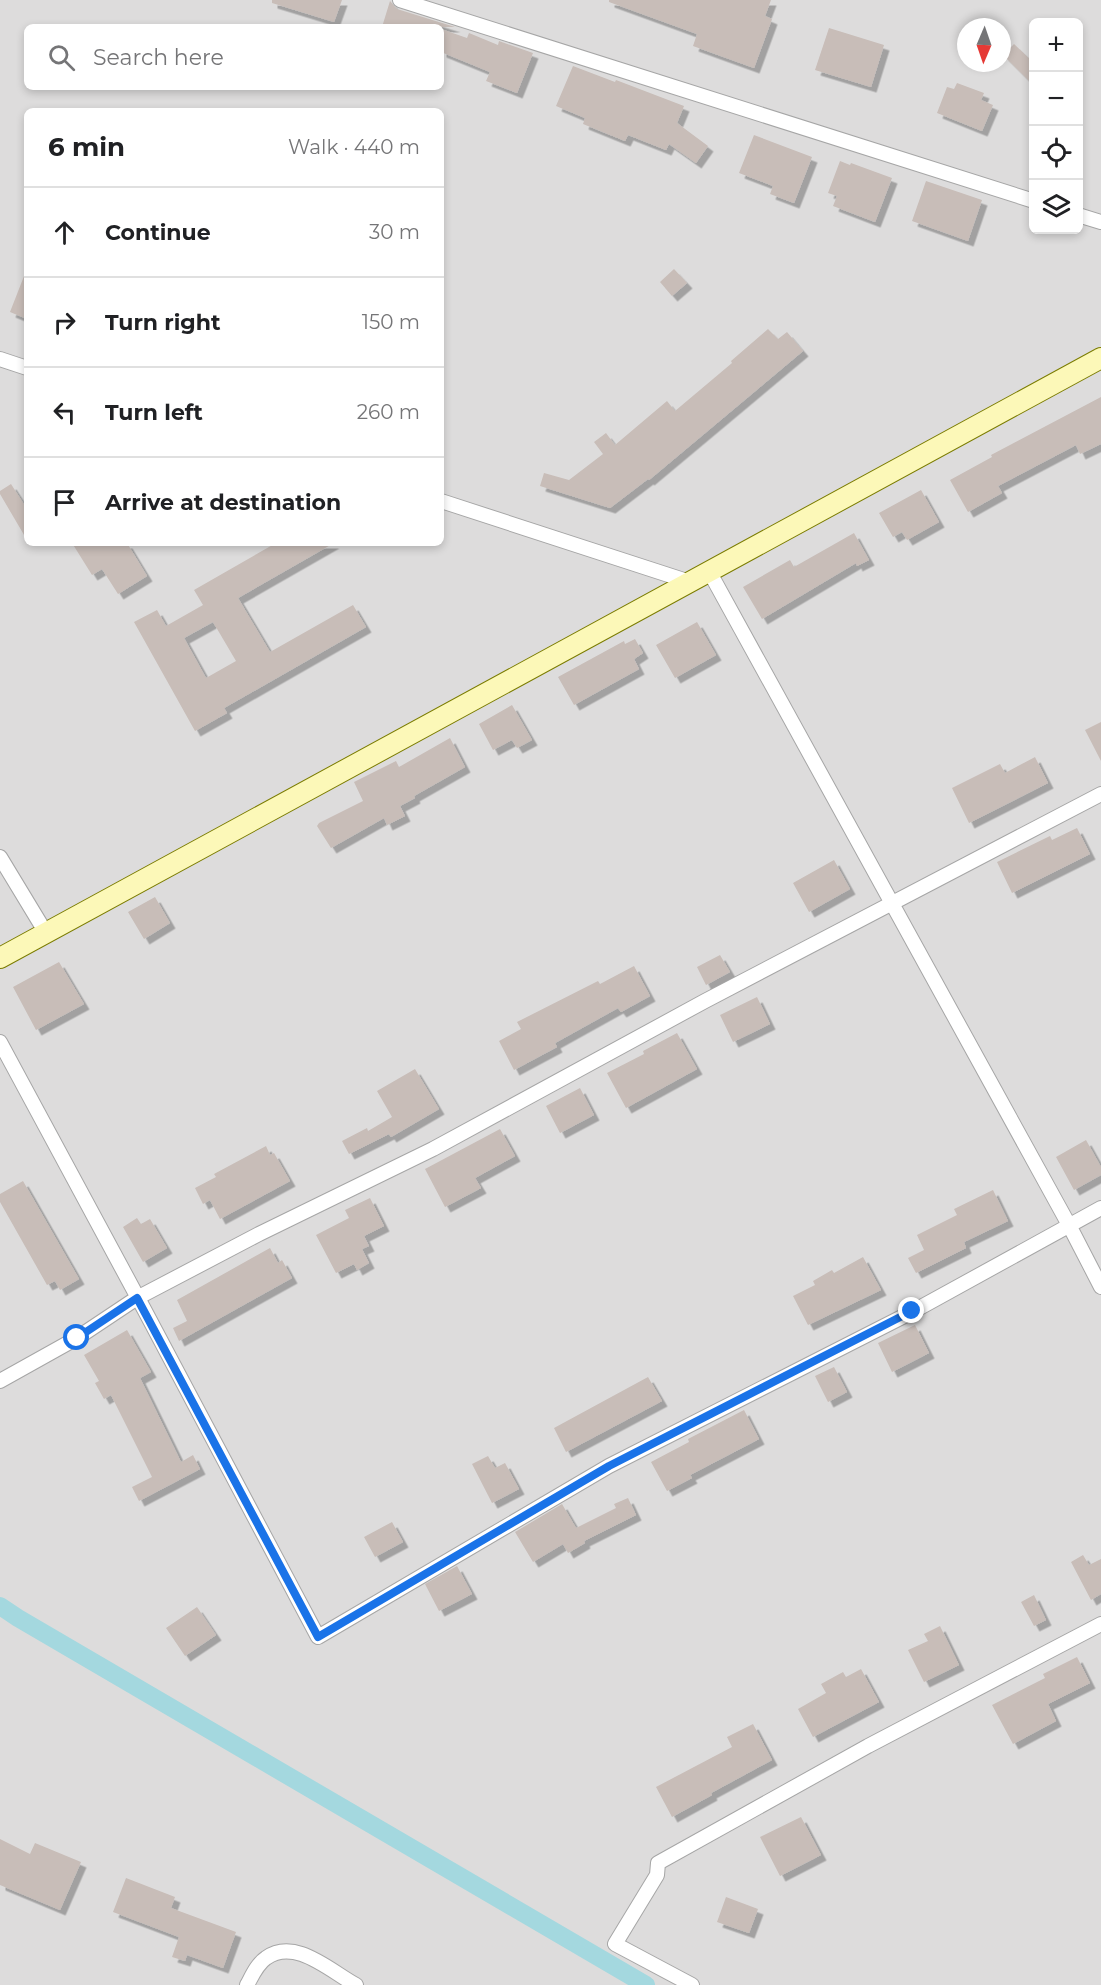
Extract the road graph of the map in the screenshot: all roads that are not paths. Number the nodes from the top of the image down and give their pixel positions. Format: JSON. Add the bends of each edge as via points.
{"nodes":[{"id":1,"x":400,"y":0,"type":"edge"},
{"id":2,"x":1029,"y":199,"type":"edge"},
{"id":3,"x":1083,"y":217,"type":"edge"},
{"id":4,"x":1101,"y":222,"type":"edge"},
{"id":5,"x":1101,"y":358,"type":"edge"},
{"id":6,"x":0,"y":359,"type":"edge"},
{"id":7,"x":24,"y":367,"type":"edge"},
{"id":8,"x":444,"y":502,"type":"edge"},
{"id":9,"x":709,"y":571,"type":"junction"},
{"id":10,"x":690,"y":582,"type":"junction"},
{"id":11,"x":1101,"y":794,"type":"edge"},
{"id":12,"x":0,"y":857,"type":"edge"},
{"id":13,"x":891,"y":905,"type":"junction"},
{"id":14,"x":46,"y":933,"type":"junction"},
{"id":15,"x":0,"y":958,"type":"edge"},
{"id":16,"x":0,"y":1042,"type":"edge"},
{"id":17,"x":1101,"y":1208,"type":"edge"},
{"id":18,"x":1069,"y":1225,"type":"junction"},
{"id":19,"x":1101,"y":1287,"type":"edge"},
{"id":20,"x":137,"y":1298,"type":"junction"},
{"id":21,"x":0,"y":1381,"type":"edge"},
{"id":22,"x":1101,"y":1624,"type":"edge"},
{"id":23,"x":247,"y":1985,"type":"edge"},
{"id":24,"x":356,"y":1985,"type":"edge"},
{"id":25,"x":692,"y":1985,"type":"edge"}],
"edges":[{"from":1,"to":2,"type":"street"},
{"from":3,"to":4,"type":"street"},
{"from":5,"to":9,"type":"street"},
{"from":6,"to":7,"type":"street"},
{"from":8,"to":10,"type":"street"},
{"from":9,"to":10,"type":"street"},
{"from":9,"to":13,"type":"street"},
{"from":10,"to":14,"type":"street"},
{"from":11,"to":13,"type":"street"},
{"from":12,"to":14,"type":"street"},
{"from":13,"to":18,"type":"street"},
{"from":13,"to":20,"type":"street","via":[[433,1149]]},
{"from":14,"to":15,"type":"street"},
{"from":16,"to":20,"type":"street"},
{"from":17,"to":18,"type":"street"},
{"from":18,"to":19,"type":"street"},
{"from":18,"to":20,"type":"street","via":[[912,1311],[609,1466],[318,1637]]},
{"from":20,"to":21,"type":"street","via":[[77,1338]]},
{"from":22,"to":25,"type":"street","via":[[868,1746],[657,1863],[657,1875],[615,1944]]},
{"from":23,"to":24,"type":"street","via":[[261,1962],[283,1950],[298,1952]]}]}
